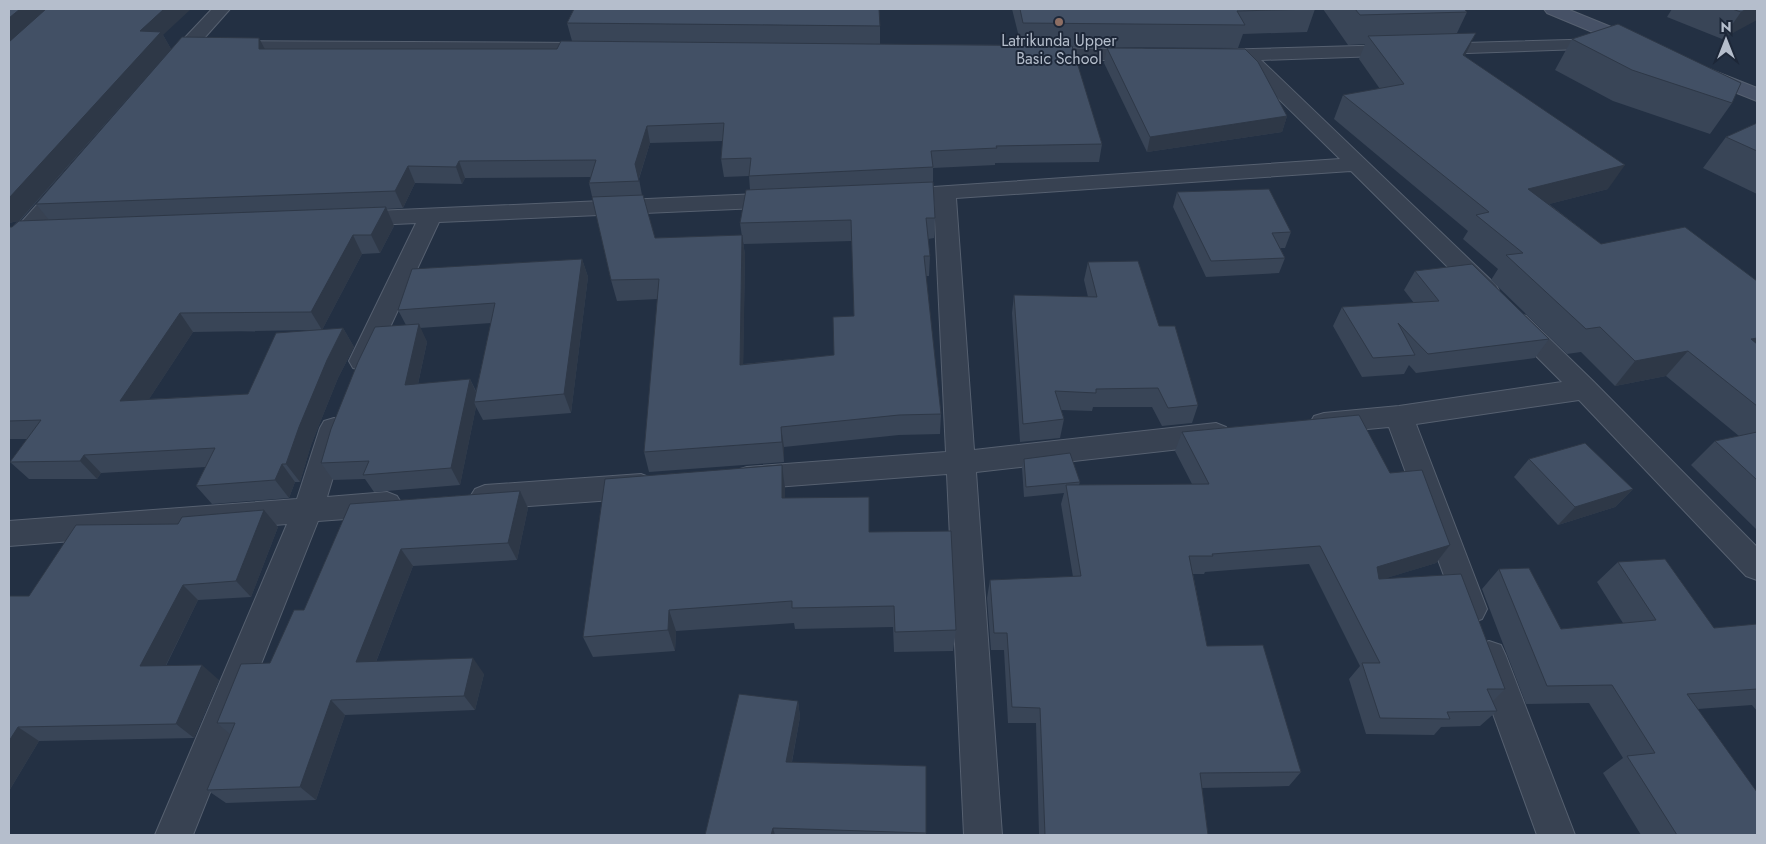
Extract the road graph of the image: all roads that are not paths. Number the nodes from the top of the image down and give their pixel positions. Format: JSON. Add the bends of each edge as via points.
{"nodes":[{"id":1,"x":221,"y":9,"type":"edge"},
{"id":2,"x":1553,"y":9,"type":"edge"},
{"id":3,"x":1632,"y":43,"type":"junction"},
{"id":4,"x":186,"y":46,"type":"junction"},
{"id":5,"x":596,"y":50,"type":"edge"},
{"id":6,"x":1650,"y":50,"type":"edge"},
{"id":7,"x":1016,"y":54,"type":"edge"},
{"id":8,"x":1156,"y":55,"type":"edge"},
{"id":9,"x":1196,"y":56,"type":"edge"},
{"id":10,"x":1246,"y":56,"type":"junction"},
{"id":11,"x":1686,"y":65,"type":"edge"},
{"id":12,"x":155,"y":82,"type":"edge"},
{"id":13,"x":1757,"y":95,"type":"edge"},
{"id":14,"x":1358,"y":164,"type":"junction"},
{"id":15,"x":78,"y":171,"type":"edge"},
{"id":16,"x":945,"y":193,"type":"junction"},
{"id":17,"x":876,"y":196,"type":"edge"},
{"id":18,"x":807,"y":199,"type":"edge"},
{"id":19,"x":432,"y":216,"type":"junction"},
{"id":20,"x":333,"y":219,"type":"edge"},
{"id":21,"x":57,"y":230,"type":"edge"},
{"id":22,"x":18,"y":231,"type":"edge"},
{"id":23,"x":9,"y":250,"type":"edge"},
{"id":24,"x":1585,"y":389,"type":"junction"},
{"id":25,"x":1399,"y":416,"type":"junction"},
{"id":26,"x":1300,"y":426,"type":"edge"},
{"id":27,"x":1242,"y":431,"type":"edge"},
{"id":28,"x":962,"y":462,"type":"junction"},
{"id":29,"x":724,"y":480,"type":"edge"},
{"id":30,"x":664,"y":484,"type":"edge"},
{"id":31,"x":456,"y":499,"type":"edge"},
{"id":32,"x":417,"y":502,"type":"edge"},
{"id":33,"x":308,"y":509,"type":"junction"},
{"id":34,"x":9,"y":533,"type":"edge"},
{"id":35,"x":1757,"y":567,"type":"edge"},
{"id":36,"x":174,"y":835,"type":"edge"},
{"id":37,"x":983,"y":835,"type":"edge"},
{"id":38,"x":1556,"y":835,"type":"edge"}],
"edges":[{"from":1,"to":4,"type":"street"},
{"from":2,"to":3,"type":"street"},
{"from":3,"to":6,"type":"street"},
{"from":3,"to":10,"type":"street"},
{"from":4,"to":5,"type":"street"},
{"from":4,"to":12,"type":"street"},
{"from":7,"to":8,"type":"street"},
{"from":9,"to":10,"type":"street"},
{"from":10,"to":14,"type":"street"},
{"from":11,"to":13,"type":"street"},
{"from":14,"to":16,"type":"street"},
{"from":14,"to":24,"type":"street"},
{"from":15,"to":22,"type":"street"},
{"from":16,"to":17,"type":"street"},
{"from":16,"to":28,"type":"street"},
{"from":18,"to":19,"type":"street"},
{"from":19,"to":20,"type":"street"},
{"from":19,"to":33,"type":"street","via":[[346,396]]},
{"from":21,"to":22,"type":"street"},
{"from":22,"to":23,"type":"street"},
{"from":24,"to":25,"type":"street"},
{"from":24,"to":35,"type":"street"},
{"from":25,"to":26,"type":"street"},
{"from":25,"to":38,"type":"street"},
{"from":27,"to":28,"type":"street"},
{"from":28,"to":29,"type":"street"},
{"from":28,"to":37,"type":"street"},
{"from":30,"to":31,"type":"street"},
{"from":32,"to":33,"type":"street"},
{"from":33,"to":34,"type":"street"},
{"from":33,"to":36,"type":"street"}]}
